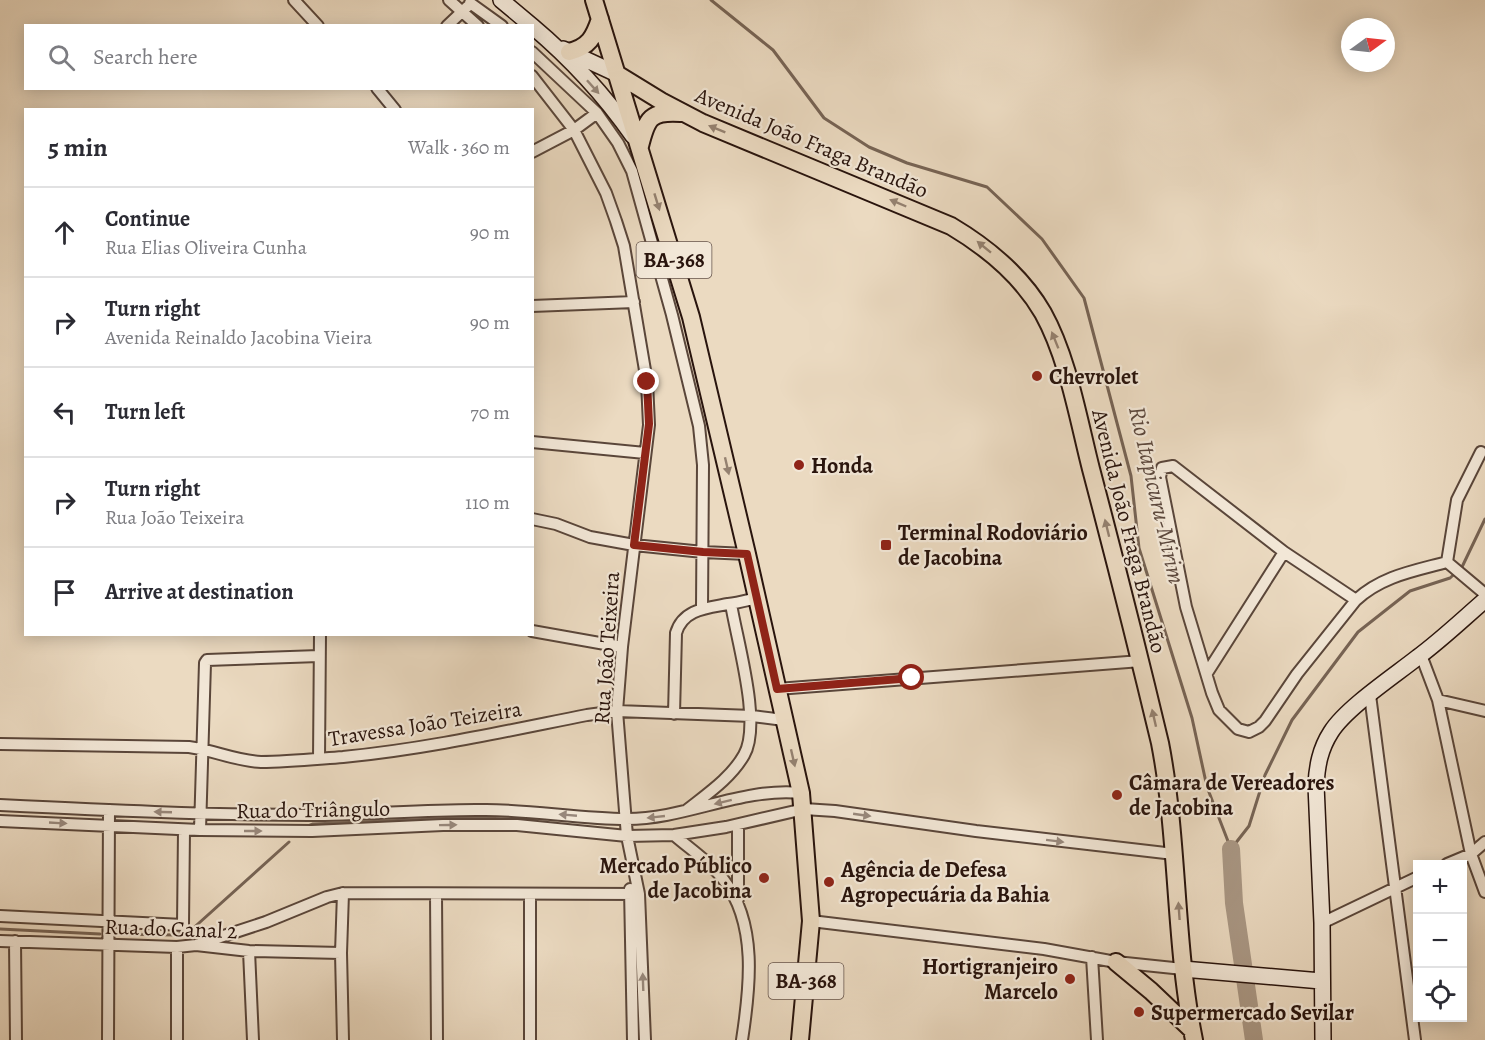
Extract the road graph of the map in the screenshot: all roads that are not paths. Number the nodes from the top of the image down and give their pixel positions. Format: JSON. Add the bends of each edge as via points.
{"nodes":[{"id":1,"x":294,"y":0,"type":"edge"},
{"id":2,"x":449,"y":0,"type":"edge"},
{"id":3,"x":501,"y":0,"type":"edge"},
{"id":4,"x":594,"y":1,"type":"edge"},
{"id":5,"x":468,"y":5,"type":"edge"},
{"id":6,"x":600,"y":19,"type":"junction"},
{"id":7,"x":316,"y":24,"type":"edge"},
{"id":8,"x":449,"y":24,"type":"edge"},
{"id":9,"x":477,"y":24,"type":"edge"},
{"id":10,"x":499,"y":24,"type":"edge"},
{"id":11,"x":530,"y":24,"type":"edge"},
{"id":12,"x":534,"y":28,"type":"edge"},
{"id":13,"x":554,"y":44,"type":"junction"},
{"id":14,"x":569,"y":52,"type":"junction"},
{"id":15,"x":534,"y":54,"type":"edge"},
{"id":16,"x":617,"y":74,"type":"junction"},
{"id":17,"x":534,"y":79,"type":"edge"},
{"id":18,"x":378,"y":90,"type":"edge"},
{"id":19,"x":393,"y":108,"type":"edge"},
{"id":20,"x":597,"y":113,"type":"junction"},
{"id":21,"x":685,"y":114,"type":"junction"},
{"id":22,"x":574,"y":130,"type":"junction"},
{"id":23,"x":640,"y":146,"type":"junction"},
{"id":24,"x":534,"y":151,"type":"edge"},
{"id":25,"x":639,"y":168,"type":"junction"},
{"id":26,"x":634,"y":302,"type":"junction"},
{"id":27,"x":534,"y":306,"type":"edge"},
{"id":28,"x":689,"y":311,"type":"junction"},
{"id":29,"x":672,"y":315,"type":"junction"},
{"id":30,"x":720,"y":438,"type":"junction"},
{"id":31,"x":701,"y":440,"type":"junction"},
{"id":32,"x":534,"y":442,"type":"edge"},
{"id":33,"x":1481,"y":452,"type":"dead end"},
{"id":34,"x":645,"y":453,"type":"junction"},
{"id":35,"x":534,"y":519,"type":"edge"},
{"id":36,"x":634,"y":545,"type":"junction"},
{"id":37,"x":703,"y":552,"type":"junction"},
{"id":38,"x":1284,"y":552,"type":"junction"},
{"id":39,"x":747,"y":554,"type":"junction"},
{"id":40,"x":1454,"y":568,"type":"junction"},
{"id":41,"x":1485,"y":594,"type":"edge"},
{"id":42,"x":757,"y":598,"type":"junction"},
{"id":43,"x":1356,"y":600,"type":"junction"},
{"id":44,"x":1485,"y":600,"type":"edge"},
{"id":45,"x":730,"y":604,"type":"junction"},
{"id":46,"x":702,"y":608,"type":"junction"},
{"id":47,"x":534,"y":631,"type":"edge"},
{"id":48,"x":320,"y":636,"type":"edge"},
{"id":49,"x":622,"y":647,"type":"junction"},
{"id":50,"x":319,"y":656,"type":"junction"},
{"id":51,"x":1421,"y":656,"type":"junction"},
{"id":52,"x":1141,"y":661,"type":"junction"},
{"id":53,"x":1208,"y":673,"type":"junction"},
{"id":54,"x":777,"y":689,"type":"junction"},
{"id":55,"x":1370,"y":695,"type":"junction"},
{"id":56,"x":1438,"y":700,"type":"junction"},
{"id":57,"x":617,"y":711,"type":"junction"},
{"id":58,"x":1485,"y":711,"type":"edge"},
{"id":59,"x":674,"y":714,"type":"junction"},
{"id":60,"x":752,"y":716,"type":"junction"},
{"id":61,"x":784,"y":720,"type":"junction"},
{"id":62,"x":0,"y":744,"type":"edge"},
{"id":63,"x":203,"y":749,"type":"junction"},
{"id":64,"x":319,"y":759,"type":"junction"},
{"id":65,"x":802,"y":801,"type":"junction"},
{"id":66,"x":0,"y":805,"type":"edge"},
{"id":67,"x":109,"y":810,"type":"junction"},
{"id":68,"x":684,"y":812,"type":"junction"},
{"id":69,"x":201,"y":813,"type":"junction"},
{"id":70,"x":626,"y":819,"type":"junction"},
{"id":71,"x":0,"y":821,"type":"edge"},
{"id":72,"x":738,"y":825,"type":"junction"},
{"id":73,"x":108,"y":826,"type":"junction"},
{"id":74,"x":184,"y":830,"type":"junction"},
{"id":75,"x":200,"y":830,"type":"junction"},
{"id":76,"x":674,"y":835,"type":"junction"},
{"id":77,"x":627,"y":836,"type":"junction"},
{"id":78,"x":1485,"y":842,"type":"edge"},
{"id":79,"x":1174,"y":854,"type":"junction"},
{"id":80,"x":1471,"y":854,"type":"junction"},
{"id":81,"x":1457,"y":860,"type":"edge"},
{"id":82,"x":1413,"y":879,"type":"edge"},
{"id":83,"x":1396,"y":886,"type":"junction"},
{"id":84,"x":1485,"y":892,"type":"edge"},
{"id":85,"x":343,"y":893,"type":"junction"},
{"id":86,"x":436,"y":894,"type":"junction"},
{"id":87,"x":530,"y":894,"type":"junction"},
{"id":88,"x":634,"y":894,"type":"junction"},
{"id":89,"x":738,"y":906,"type":"junction"},
{"id":90,"x":0,"y":916,"type":"edge"},
{"id":91,"x":109,"y":920,"type":"junction"},
{"id":92,"x":811,"y":921,"type":"junction"},
{"id":93,"x":1322,"y":923,"type":"junction"},
{"id":94,"x":0,"y":940,"type":"edge"},
{"id":95,"x":15,"y":941,"type":"junction"},
{"id":96,"x":110,"y":945,"type":"junction"},
{"id":97,"x":196,"y":945,"type":"junction"},
{"id":98,"x":177,"y":946,"type":"junction"},
{"id":99,"x":249,"y":951,"type":"junction"},
{"id":100,"x":341,"y":954,"type":"junction"},
{"id":101,"x":1092,"y":957,"type":"junction"},
{"id":102,"x":637,"y":960,"type":"junction"},
{"id":103,"x":1116,"y":962,"type":"junction"},
{"id":104,"x":1190,"y":970,"type":"junction"},
{"id":105,"x":1322,"y":981,"type":"junction"},
{"id":106,"x":1193,"y":1035,"type":"edge"},
{"id":107,"x":16,"y":1040,"type":"edge"},
{"id":108,"x":108,"y":1040,"type":"edge"},
{"id":109,"x":177,"y":1040,"type":"edge"},
{"id":110,"x":253,"y":1040,"type":"edge"},
{"id":111,"x":343,"y":1040,"type":"edge"},
{"id":112,"x":437,"y":1040,"type":"edge"},
{"id":113,"x":530,"y":1040,"type":"edge"},
{"id":114,"x":633,"y":1040,"type":"edge"},
{"id":115,"x":645,"y":1040,"type":"edge"},
{"id":116,"x":742,"y":1040,"type":"edge"},
{"id":117,"x":800,"y":1040,"type":"edge"},
{"id":118,"x":1097,"y":1040,"type":"edge"},
{"id":119,"x":1323,"y":1040,"type":"edge"},
{"id":120,"x":1415,"y":1040,"type":"edge"}],
"edges":[{"from":1,"to":7,"type":"street"},
{"from":2,"to":5,"type":"street"},
{"from":3,"to":11,"type":"main road"},
{"from":4,"to":6,"type":"main road"},
{"from":5,"to":8,"type":"street"},
{"from":5,"to":9,"type":"street"},
{"from":5,"to":10,"type":"street"},
{"from":6,"to":14,"type":"main road","via":[[588,44]]},
{"from":6,"to":16,"type":"main road"},
{"from":12,"to":13,"type":"main road"},
{"from":13,"to":14,"type":"main road"},
{"from":13,"to":23,"type":"main road","one_way":true},
{"from":14,"to":16,"type":"main road"},
{"from":15,"to":20,"type":"street"},
{"from":16,"to":21,"type":"main road","name":"Avenida João Fraga Brandão"},
{"from":16,"to":23,"type":"main road"},
{"from":17,"to":22,"type":"street","name":"Rua João Teixeira"},
{"from":18,"to":19,"type":"street"},
{"from":20,"to":22,"type":"street"},
{"from":20,"to":25,"type":"street"},
{"from":21,"to":23,"type":"main road","via":[[654,115],[645,126]]},
{"from":52,"to":21,"type":"main road","name":"Avenida João Fraga Brandão","one_way":true,"via":[[1056,341],[1042,312],[1013,273],[978,242],[951,226]]},
{"from":22,"to":24,"type":"street"},
{"from":22,"to":26,"type":"street","name":"Rua João Teixeira","via":[[616,221]]},
{"from":23,"to":25,"type":"main road","number":"BA-368"},
{"from":25,"to":28,"type":"main road","number":"BA-368","one_way":true},
{"from":25,"to":29,"type":"street"},
{"from":26,"to":27,"type":"street"},
{"from":26,"to":34,"type":"street","name":"Rua João Teixeira","via":[[648,404]]},
{"from":28,"to":29,"type":"street"},
{"from":28,"to":30,"type":"main road","number":"BA-368"},
{"from":29,"to":31,"type":"street"},
{"from":30,"to":31,"type":"street"},
{"from":30,"to":39,"type":"main road","number":"BA-368","one_way":true},
{"from":31,"to":37,"type":"street"},
{"from":32,"to":34,"type":"street"},
{"from":33,"to":40,"type":"street","via":[[1457,500]]},
{"from":34,"to":36,"type":"street","name":"Rua João Teixeira"},
{"from":35,"to":36,"type":"street","via":[[590,537]]},
{"from":36,"to":37,"type":"street"},
{"from":36,"to":49,"type":"street","name":"Rua João Teixeira"},
{"from":37,"to":39,"type":"street"},
{"from":37,"to":46,"type":"street"},
{"from":38,"to":43,"type":"street"},
{"from":38,"to":53,"type":"street"},
{"from":38,"to":53,"type":"street","via":[[1173,466],[1162,468],[1160,477],[1179,578]]},
{"from":39,"to":42,"type":"main road","number":"BA-368"},
{"from":40,"to":41,"type":"street"},
{"from":40,"to":43,"type":"street","via":[[1385,580]]},
{"from":42,"to":45,"type":"street"},
{"from":42,"to":54,"type":"main road","number":"BA-368"},
{"from":43,"to":53,"type":"street","via":[[1265,721],[1254,730],[1238,729],[1219,710]]},
{"from":44,"to":51,"type":"main road"},
{"from":45,"to":46,"type":"street"},
{"from":45,"to":60,"type":"street"},
{"from":46,"to":59,"type":"street","via":[[681,621],[676,633]]},
{"from":47,"to":49,"type":"street"},
{"from":48,"to":50,"type":"street"},
{"from":49,"to":57,"type":"street","name":"Rua João Teixeira"},
{"from":50,"to":63,"type":"street","via":[[207,660]]},
{"from":50,"to":64,"type":"street"},
{"from":51,"to":55,"type":"main road"},
{"from":51,"to":56,"type":"street"},
{"from":52,"to":54,"type":"street"},
{"from":79,"to":52,"type":"main road","name":"Avenida João Fraga Brandão","one_way":true,"via":[[1165,772]]},
{"from":54,"to":61,"type":"main road","number":"BA-368"},
{"from":55,"to":83,"type":"street"},
{"from":55,"to":93,"type":"main road","via":[[1331,731],[1318,764]]},
{"from":56,"to":58,"type":"street"},
{"from":56,"to":80,"type":"street"},
{"from":57,"to":59,"type":"street","name":"Travessa João Teizeira"},
{"from":57,"to":64,"type":"street","name":"Travessa João Teizeira","via":[[409,750]]},
{"from":57,"to":70,"type":"street","name":"Rua João Teixeira"},
{"from":59,"to":60,"type":"street","name":"Travessa João Teizeira"},
{"from":60,"to":61,"type":"street","name":"Travessa João Teizeira"},
{"from":60,"to":68,"type":"street","via":[[749,745],[734,770]]},
{"from":61,"to":65,"type":"main road","number":"BA-368","one_way":true},
{"from":62,"to":63,"type":"street","name":"Travessa João Teizeira"},
{"from":63,"to":64,"type":"street","name":"Travessa João Teizeira","via":[[247,761]]},
{"from":63,"to":69,"type":"street"},
{"from":65,"to":68,"type":"street","name":"Rua do Triângulo","one_way":true,"via":[[786,791],[756,794]]},
{"from":65,"to":72,"type":"street","name":"Rua do Triângulo"},
{"from":65,"to":79,"type":"street","name":"Rua do Triângulo","one_way":true},
{"from":65,"to":92,"type":"main road","number":"BA-368"},
{"from":66,"to":67,"type":"street","name":"Rua do Triângulo"},
{"from":69,"to":67,"type":"street","name":"Rua do Triângulo","one_way":true},
{"from":67,"to":73,"type":"street"},
{"from":68,"to":70,"type":"street","name":"Rua do Triângulo","one_way":true},
{"from":70,"to":69,"type":"street","name":"Rua do Triângulo","one_way":true,"via":[[488,810],[311,815]]},
{"from":69,"to":75,"type":"street"},
{"from":70,"to":77,"type":"street","name":"Rua João Teixeira"},
{"from":71,"to":73,"type":"street","name":"Rua do Triângulo","one_way":true},
{"from":72,"to":76,"type":"street","name":"Rua do Triângulo"},
{"from":72,"to":89,"type":"street"},
{"from":73,"to":74,"type":"street","name":"Rua do Triângulo"},
{"from":73,"to":91,"type":"street"},
{"from":74,"to":75,"type":"street","name":"Rua do Triângulo"},
{"from":74,"to":91,"type":"street","name":"Rua do Canal 2","via":[[183,925]]},
{"from":75,"to":77,"type":"street","name":"Rua do Triângulo","one_way":true,"via":[[517,825]]},
{"from":76,"to":77,"type":"street","name":"Rua do Triângulo"},
{"from":76,"to":89,"type":"street","via":[[722,877]]},
{"from":77,"to":88,"type":"street","name":"Rua João Teixeira"},
{"from":78,"to":80,"type":"street"},
{"from":104,"to":79,"type":"main road","name":"Avenida João Fraga Brandão","one_way":true},
{"from":80,"to":81,"type":"street"},
{"from":80,"to":84,"type":"street"},
{"from":82,"to":83,"type":"street"},
{"from":83,"to":93,"type":"street"},
{"from":83,"to":120,"type":"street"},
{"from":85,"to":86,"type":"street"},
{"from":85,"to":97,"type":"street"},
{"from":85,"to":100,"type":"street"},
{"from":86,"to":87,"type":"street"},
{"from":86,"to":112,"type":"street"},
{"from":87,"to":88,"type":"street"},
{"from":87,"to":113,"type":"street"},
{"from":88,"to":102,"type":"street","name":"Rua João Teixeira"},
{"from":89,"to":116,"type":"street","via":[[745,926],[749,976]]},
{"from":90,"to":91,"type":"street","name":"Rua do Canal 2"},
{"from":91,"to":96,"type":"street"},
{"from":92,"to":101,"type":"street"},
{"from":92,"to":117,"type":"main road","number":"BA-368"},
{"from":93,"to":105,"type":"main road"},
{"from":94,"to":95,"type":"street","name":"Rua do Canal 2"},
{"from":95,"to":96,"type":"street","name":"Rua do Canal 2"},
{"from":95,"to":107,"type":"street"},
{"from":96,"to":98,"type":"street","name":"Rua do Canal 2"},
{"from":96,"to":108,"type":"street"},
{"from":97,"to":98,"type":"street","name":"Rua do Canal 2"},
{"from":97,"to":99,"type":"street","name":"Rua do Canal 2"},
{"from":98,"to":109,"type":"street"},
{"from":99,"to":100,"type":"street","name":"Rua do Canal 2"},
{"from":99,"to":110,"type":"street"},
{"from":100,"to":111,"type":"street"},
{"from":101,"to":103,"type":"street"},
{"from":101,"to":118,"type":"street"},
{"from":102,"to":114,"type":"street"},
{"from":115,"to":102,"type":"street","one_way":true},
{"from":103,"to":104,"type":"street"},
{"from":103,"to":106,"type":"main road","via":[[1151,991]]},
{"from":104,"to":105,"type":"main road"},
{"from":104,"to":106,"type":"main road","name":"Avenida João Fraga Brandão"},
{"from":105,"to":119,"type":"main road"}]}
